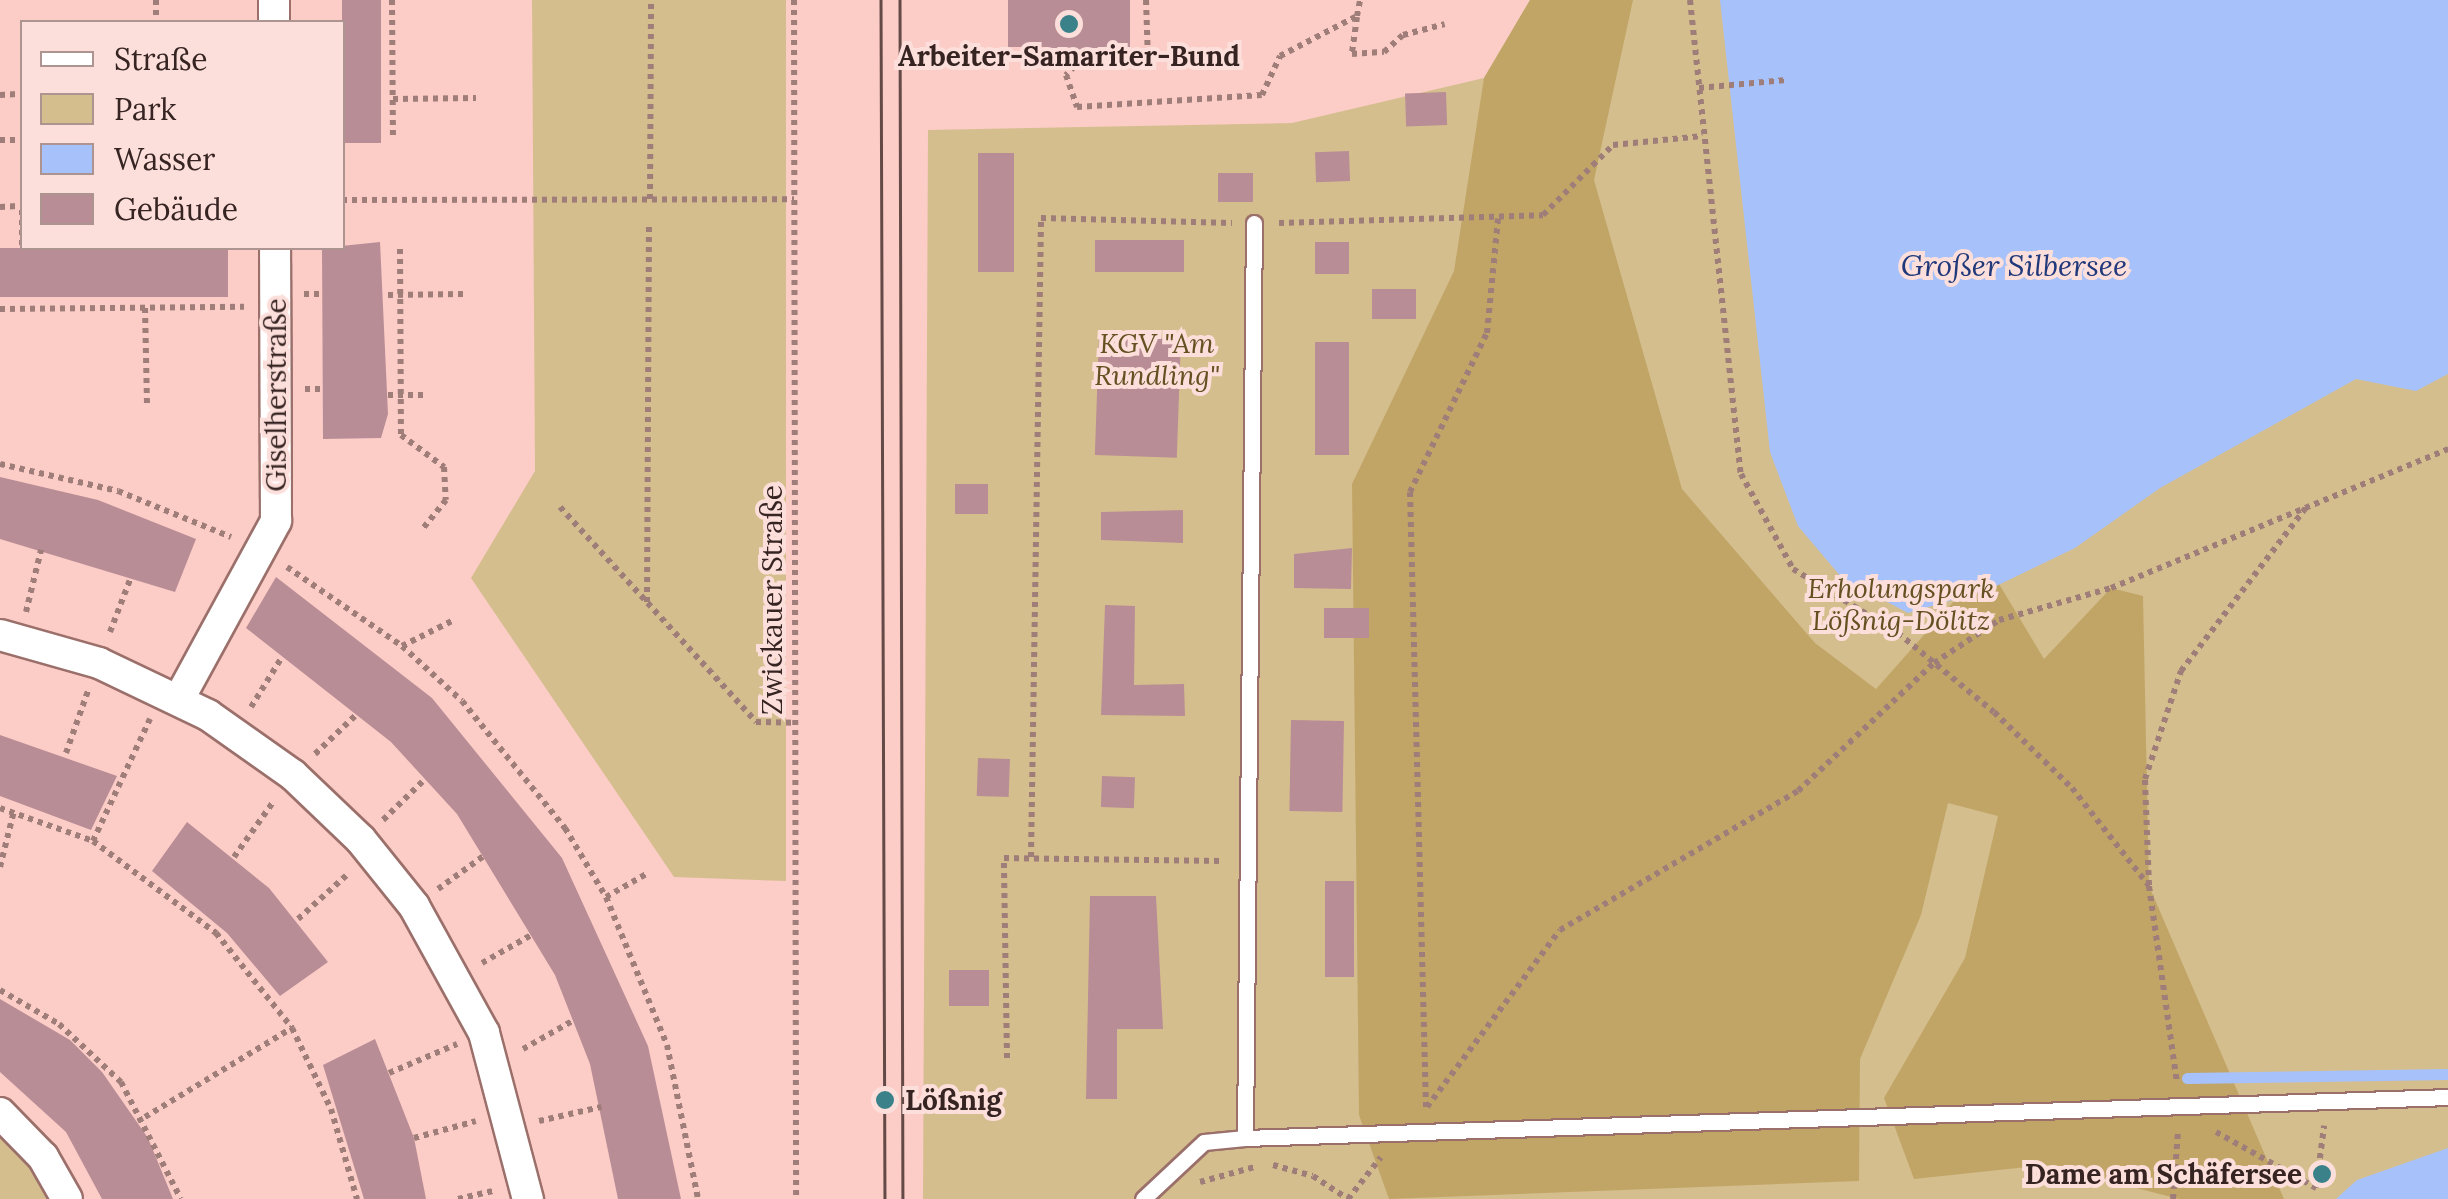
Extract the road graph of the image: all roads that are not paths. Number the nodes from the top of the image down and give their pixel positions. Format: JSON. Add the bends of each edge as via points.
{"nodes":[{"id":1,"x":1254,"y":223,"type":"road end"},
{"id":2,"x":276,"y":250,"type":"edge"},
{"id":3,"x":10,"y":637,"type":"edge"},
{"id":4,"x":171,"y":695,"type":"junction"},
{"id":5,"x":2448,"y":1097,"type":"edge"},
{"id":6,"x":0,"y":1113,"type":"edge"},
{"id":7,"x":1244,"y":1138,"type":"junction"},
{"id":8,"x":67,"y":1199,"type":"edge"},
{"id":9,"x":528,"y":1199,"type":"edge"},
{"id":10,"x":1144,"y":1199,"type":"edge"}],
"edges":[{"from":1,"to":7,"type":"lane","via":[[1254,862]]},
{"from":2,"to":4,"type":"street","name":"Giselherstraße","via":[[276,520]]},
{"from":3,"to":4,"type":"street","via":[[98,663]]},
{"from":4,"to":9,"type":"street","via":[[293,775],[367,847],[414,906],[484,1033],[513,1119]]},
{"from":5,"to":7,"type":"lane"},
{"from":6,"to":8,"type":"street","via":[[44,1157]]},
{"from":7,"to":10,"type":"lane","via":[[1204,1142]]}]}
